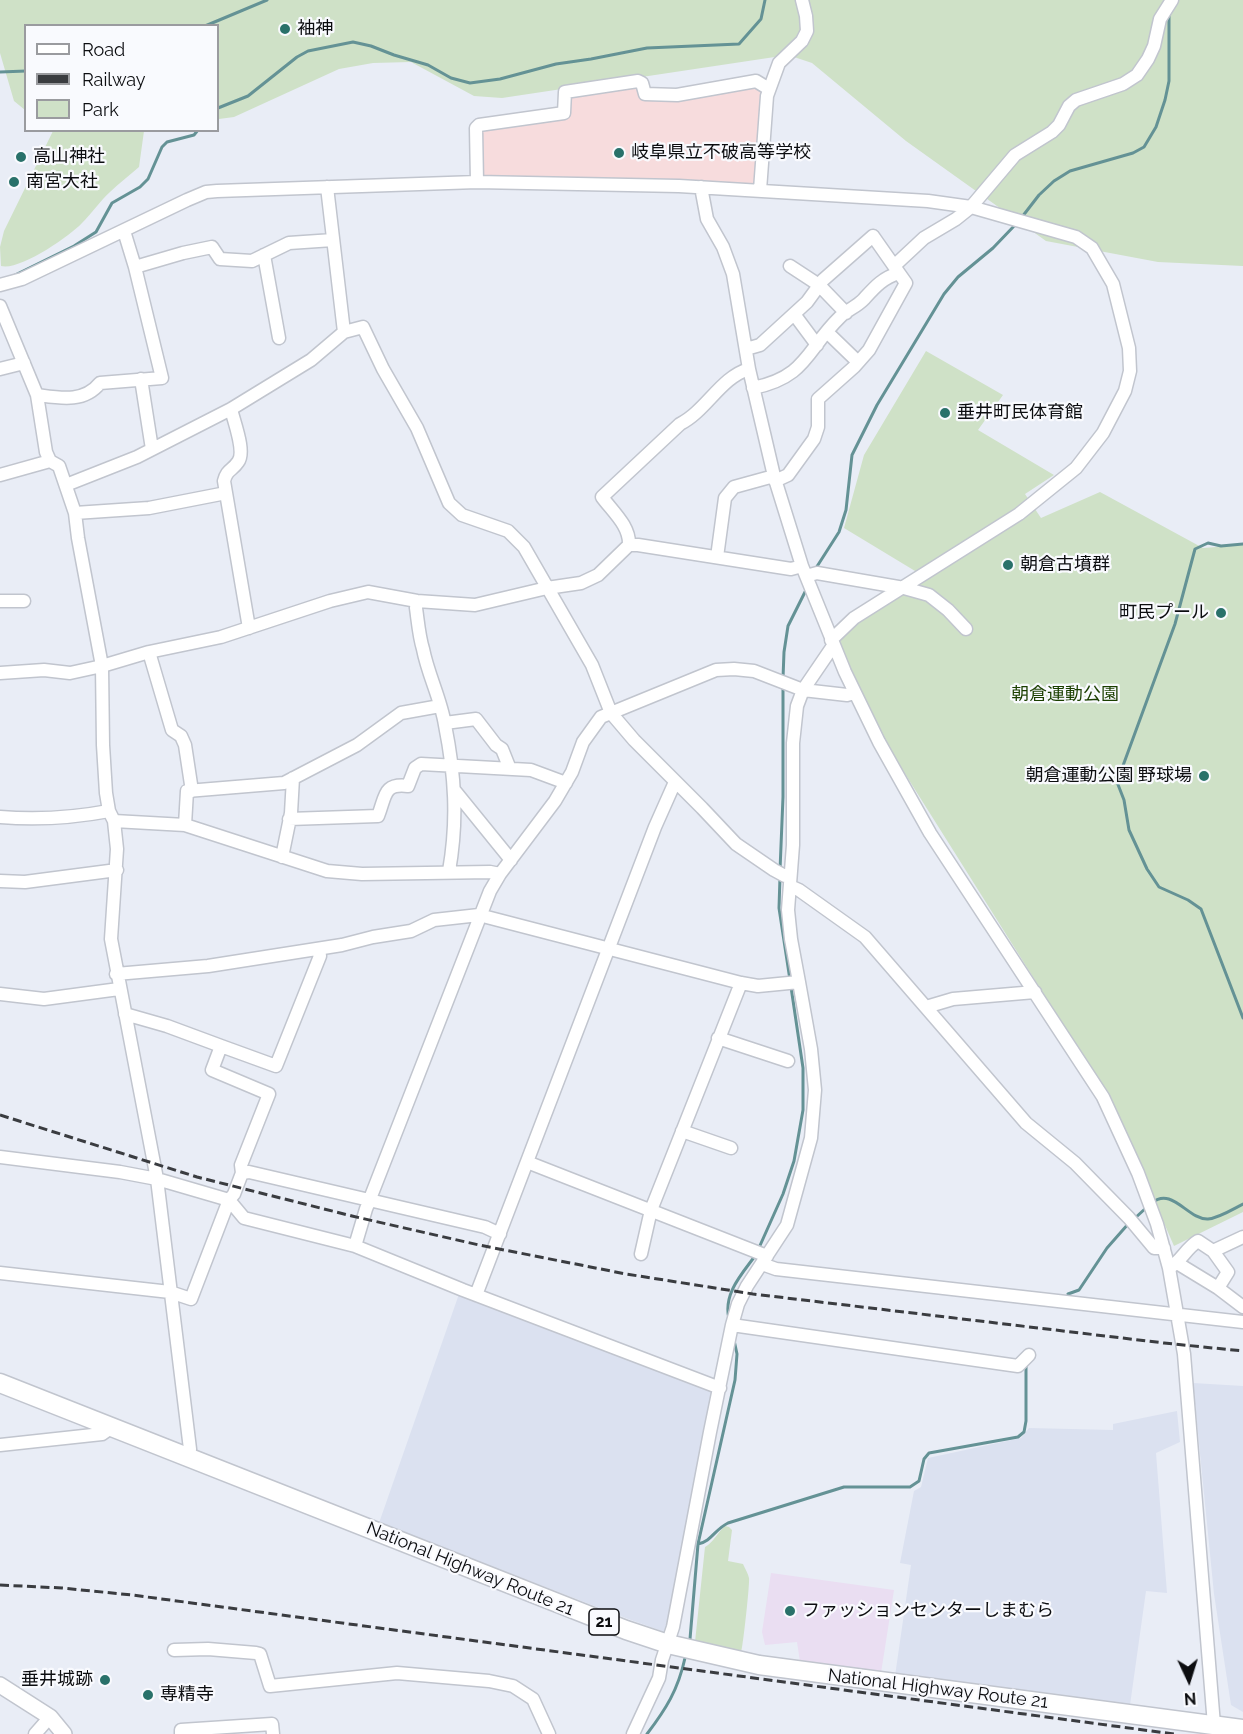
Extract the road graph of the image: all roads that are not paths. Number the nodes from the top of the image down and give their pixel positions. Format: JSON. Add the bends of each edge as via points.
{"nodes":[{"id":1,"x":802,"y":0,"type":"edge"},
{"id":2,"x":1172,"y":0,"type":"edge"},
{"id":3,"x":769,"y":89,"type":"junction"},
{"id":4,"x":477,"y":182,"type":"junction"},
{"id":5,"x":701,"y":187,"type":"junction"},
{"id":6,"x":327,"y":188,"type":"junction"},
{"id":7,"x":760,"y":190,"type":"junction"},
{"id":8,"x":971,"y":207,"type":"junction"},
{"id":9,"x":124,"y":231,"type":"junction"},
{"id":10,"x":333,"y":240,"type":"junction"},
{"id":11,"x":264,"y":255,"type":"junction"},
{"id":12,"x":790,"y":266,"type":"dead end"},
{"id":13,"x":135,"y":267,"type":"junction"},
{"id":14,"x":896,"y":269,"type":"junction"},
{"id":15,"x":0,"y":285,"type":"edge"},
{"id":16,"x":819,"y":285,"type":"junction"},
{"id":17,"x":0,"y":306,"type":"edge"},
{"id":18,"x":846,"y":313,"type":"junction"},
{"id":19,"x":794,"y":314,"type":"junction"},
{"id":20,"x":344,"y":332,"type":"junction"},
{"id":21,"x":828,"y":333,"type":"junction"},
{"id":22,"x":279,"y":338,"type":"dead end"},
{"id":23,"x":818,"y":345,"type":"junction"},
{"id":24,"x":746,"y":349,"type":"junction"},
{"id":25,"x":858,"y":362,"type":"junction"},
{"id":26,"x":24,"y":363,"type":"junction"},
{"id":27,"x":0,"y":369,"type":"edge"},
{"id":28,"x":749,"y":369,"type":"junction"},
{"id":29,"x":141,"y":379,"type":"junction"},
{"id":30,"x":753,"y":388,"type":"junction"},
{"id":31,"x":37,"y":395,"type":"junction"},
{"id":32,"x":231,"y":409,"type":"junction"},
{"id":33,"x":152,"y":449,"type":"junction"},
{"id":34,"x":50,"y":461,"type":"junction"},
{"id":35,"x":0,"y":475,"type":"edge"},
{"id":36,"x":775,"y":478,"type":"junction"},
{"id":37,"x":66,"y":486,"type":"junction"},
{"id":38,"x":226,"y":493,"type":"junction"},
{"id":39,"x":75,"y":513,"type":"junction"},
{"id":40,"x":629,"y":545,"type":"junction"},
{"id":41,"x":717,"y":557,"type":"junction"},
{"id":42,"x":804,"y":571,"type":"junction"},
{"id":43,"x":547,"y":588,"type":"junction"},
{"id":44,"x":904,"y":588,"type":"junction"},
{"id":45,"x":0,"y":601,"type":"edge"},
{"id":46,"x":24,"y":601,"type":"dead end"},
{"id":47,"x":417,"y":601,"type":"junction"},
{"id":48,"x":249,"y":628,"type":"junction"},
{"id":49,"x":966,"y":629,"type":"dead end"},
{"id":50,"x":832,"y":643,"type":"junction"},
{"id":51,"x":149,"y":652,"type":"junction"},
{"id":52,"x":102,"y":666,"type":"junction"},
{"id":53,"x":0,"y":673,"type":"edge"},
{"id":54,"x":803,"y":690,"type":"junction"},
{"id":55,"x":854,"y":693,"type":"junction"},
{"id":56,"x":440,"y":706,"type":"junction"},
{"id":57,"x":611,"y":713,"type":"junction"},
{"id":58,"x":445,"y":723,"type":"junction"},
{"id":59,"x":453,"y":767,"type":"junction"},
{"id":60,"x":510,"y":769,"type":"junction"},
{"id":61,"x":293,"y":778,"type":"junction"},
{"id":62,"x":675,"y":782,"type":"junction"},
{"id":63,"x":566,"y":783,"type":"junction"},
{"id":64,"x":192,"y":791,"type":"junction"},
{"id":65,"x":455,"y":791,"type":"junction"},
{"id":66,"x":111,"y":816,"type":"junction"},
{"id":67,"x":0,"y":817,"type":"edge"},
{"id":68,"x":289,"y":819,"type":"junction"},
{"id":69,"x":185,"y":825,"type":"junction"},
{"id":70,"x":282,"y":857,"type":"junction"},
{"id":71,"x":511,"y":860,"type":"junction"},
{"id":72,"x":117,"y":870,"type":"junction"},
{"id":73,"x":449,"y":871,"type":"junction"},
{"id":74,"x":500,"y":874,"type":"junction"},
{"id":75,"x":785,"y":877,"type":"junction"},
{"id":76,"x":0,"y":881,"type":"edge"},
{"id":77,"x":479,"y":915,"type":"junction"},
{"id":78,"x":609,"y":948,"type":"junction"},
{"id":79,"x":319,"y":949,"type":"junction"},
{"id":80,"x":116,"y":974,"type":"junction"},
{"id":81,"x":741,"y":983,"type":"junction"},
{"id":82,"x":792,"y":983,"type":"junction"},
{"id":83,"x":119,"y":989,"type":"junction"},
{"id":84,"x":1035,"y":992,"type":"junction"},
{"id":85,"x":0,"y":994,"type":"edge"},
{"id":86,"x":926,"y":1007,"type":"junction"},
{"id":87,"x":125,"y":1014,"type":"junction"},
{"id":88,"x":718,"y":1038,"type":"junction"},
{"id":89,"x":222,"y":1046,"type":"junction"},
{"id":90,"x":788,"y":1061,"type":"dead end"},
{"id":91,"x":682,"y":1131,"type":"junction"},
{"id":92,"x":731,"y":1148,"type":"dead end"},
{"id":93,"x":0,"y":1157,"type":"edge"},
{"id":94,"x":527,"y":1162,"type":"junction"},
{"id":95,"x":242,"y":1173,"type":"junction"},
{"id":96,"x":157,"y":1179,"type":"junction"},
{"id":97,"x":370,"y":1199,"type":"junction"},
{"id":98,"x":229,"y":1200,"type":"junction"},
{"id":99,"x":651,"y":1210,"type":"junction"},
{"id":100,"x":500,"y":1234,"type":"junction"},
{"id":101,"x":1243,"y":1238,"type":"edge"},
{"id":102,"x":355,"y":1246,"type":"junction"},
{"id":103,"x":1164,"y":1248,"type":"junction"},
{"id":104,"x":1213,"y":1251,"type":"junction"},
{"id":105,"x":641,"y":1254,"type":"dead end"},
{"id":106,"x":765,"y":1260,"type":"junction"},
{"id":107,"x":1173,"y":1265,"type":"junction"},
{"id":108,"x":0,"y":1273,"type":"edge"},
{"id":109,"x":1218,"y":1288,"type":"junction"},
{"id":110,"x":170,"y":1292,"type":"junction"},
{"id":111,"x":476,"y":1295,"type":"junction"},
{"id":112,"x":1243,"y":1307,"type":"edge"},
{"id":113,"x":1179,"y":1314,"type":"junction"},
{"id":114,"x":1243,"y":1322,"type":"edge"},
{"id":115,"x":732,"y":1325,"type":"junction"},
{"id":116,"x":1029,"y":1355,"type":"dead end"},
{"id":117,"x":0,"y":1383,"type":"edge"},
{"id":118,"x":720,"y":1388,"type":"junction"},
{"id":119,"x":112,"y":1427,"type":"junction"},
{"id":120,"x":0,"y":1445,"type":"edge"},
{"id":121,"x":189,"y":1458,"type":"junction"},
{"id":122,"x":668,"y":1644,"type":"junction"},
{"id":123,"x":174,"y":1650,"type":"dead end"},
{"id":124,"x":0,"y":1686,"type":"edge"},
{"id":125,"x":50,"y":1717,"type":"junction"},
{"id":126,"x":1214,"y":1725,"type":"junction"},
{"id":127,"x":1243,"y":1729,"type":"edge"},
{"id":128,"x":35,"y":1734,"type":"edge"},
{"id":129,"x":64,"y":1734,"type":"edge"},
{"id":130,"x":181,"y":1734,"type":"edge"},
{"id":131,"x":273,"y":1734,"type":"edge"},
{"id":132,"x":549,"y":1734,"type":"edge"},
{"id":133,"x":633,"y":1734,"type":"edge"}],
"edges":[{"from":1,"to":3,"type":"street","via":[[807,31],[802,42],[779,63]]},
{"from":2,"to":8,"type":"street","via":[[1160,19],[1154,46],[1137,75],[1123,84],[1076,100],[1052,132],[1015,154]]},
{"from":3,"to":4,"type":"street","via":[[756,81],[677,95],[645,94],[638,81],[565,92],[564,113],[476,128]]},
{"from":3,"to":7,"type":"street"},
{"from":4,"to":5,"type":"street"},
{"from":4,"to":6,"type":"street"},
{"from":5,"to":7,"type":"street"},
{"from":5,"to":24,"type":"street","via":[[707,219],[733,273]]},
{"from":6,"to":9,"type":"street","via":[[206,192]]},
{"from":6,"to":10,"type":"street"},
{"from":7,"to":8,"type":"street"},
{"from":8,"to":14,"type":"street","via":[[924,238]]},
{"from":8,"to":44,"type":"street","via":[[1076,237],[1092,248],[1116,292],[1129,348],[1130,371],[1125,392],[1103,433],[1076,468],[1020,514]]},
{"from":9,"to":13,"type":"street"},
{"from":9,"to":15,"type":"street","via":[[22,279]]},
{"from":10,"to":11,"type":"street","via":[[289,243]]},
{"from":10,"to":20,"type":"street"},
{"from":11,"to":13,"type":"street","via":[[252,261],[220,259],[212,247]]},
{"from":11,"to":22,"type":"street"},
{"from":12,"to":16,"type":"street"},
{"from":13,"to":29,"type":"street","via":[[162,378]]},
{"from":14,"to":16,"type":"street","via":[[873,236]]},
{"from":14,"to":18,"type":"street"},
{"from":14,"to":25,"type":"street","via":[[906,283],[869,350]]},
{"from":16,"to":18,"type":"street"},
{"from":16,"to":19,"type":"street"},
{"from":17,"to":26,"type":"street"},
{"from":18,"to":21,"type":"street"},
{"from":19,"to":23,"type":"street"},
{"from":19,"to":24,"type":"street","via":[[760,345]]},
{"from":20,"to":32,"type":"street","via":[[311,360]]},
{"from":20,"to":43,"type":"street","via":[[363,327],[417,428],[449,503],[462,515],[508,531],[524,547]]},
{"from":21,"to":23,"type":"street"},
{"from":21,"to":25,"type":"street"},
{"from":23,"to":30,"type":"street","via":[[790,375]]},
{"from":24,"to":28,"type":"street"},
{"from":25,"to":36,"type":"street","via":[[818,399],[814,439],[788,475]]},
{"from":26,"to":27,"type":"street"},
{"from":26,"to":31,"type":"street"},
{"from":28,"to":30,"type":"street"},
{"from":28,"to":40,"type":"street","via":[[738,372],[602,497],[622,522]]},
{"from":29,"to":31,"type":"street","via":[[100,383],[93,392],[66,399]]},
{"from":29,"to":33,"type":"street"},
{"from":30,"to":36,"type":"street"},
{"from":31,"to":34,"type":"street"},
{"from":32,"to":33,"type":"street"},
{"from":32,"to":38,"type":"street","via":[[242,452],[239,461],[226,472]]},
{"from":33,"to":37,"type":"street"},
{"from":34,"to":35,"type":"street"},
{"from":34,"to":37,"type":"street","via":[[59,466]]},
{"from":36,"to":41,"type":"street","via":[[734,487],[725,498]]},
{"from":36,"to":42,"type":"street"},
{"from":37,"to":39,"type":"street"},
{"from":38,"to":39,"type":"street","via":[[149,508]]},
{"from":38,"to":48,"type":"street"},
{"from":39,"to":52,"type":"street"},
{"from":40,"to":41,"type":"street"},
{"from":40,"to":43,"type":"street","via":[[598,575],[581,583]]},
{"from":41,"to":42,"type":"street"},
{"from":42,"to":44,"type":"street"},
{"from":42,"to":50,"type":"street"},
{"from":43,"to":47,"type":"street","via":[[475,605]]},
{"from":43,"to":57,"type":"street","via":[[592,665]]},
{"from":44,"to":49,"type":"street","via":[[929,595]]},
{"from":44,"to":50,"type":"street","via":[[854,618]]},
{"from":45,"to":46,"type":"street"},
{"from":47,"to":48,"type":"street","via":[[368,592]]},
{"from":47,"to":56,"type":"street","via":[[423,650]]},
{"from":48,"to":51,"type":"street"},
{"from":50,"to":54,"type":"street"},
{"from":50,"to":55,"type":"street"},
{"from":51,"to":52,"type":"street"},
{"from":51,"to":64,"type":"street","via":[[172,730],[185,745]]},
{"from":52,"to":53,"type":"street","via":[[70,673]]},
{"from":52,"to":66,"type":"street","via":[[103,745]]},
{"from":54,"to":55,"type":"street"},
{"from":54,"to":57,"type":"street","via":[[754,671],[716,670]]},
{"from":54,"to":75,"type":"street","via":[[793,743],[793,827]]},
{"from":55,"to":84,"type":"street","via":[[930,833]]},
{"from":56,"to":58,"type":"street"},
{"from":56,"to":61,"type":"street","via":[[401,712],[357,745]]},
{"from":57,"to":62,"type":"street"},
{"from":57,"to":63,"type":"street","via":[[601,717],[583,742]]},
{"from":58,"to":59,"type":"street"},
{"from":58,"to":60,"type":"street","via":[[476,719],[502,749]]},
{"from":59,"to":60,"type":"street"},
{"from":59,"to":65,"type":"street"},
{"from":59,"to":68,"type":"street","via":[[422,764],[415,768],[408,786],[394,784],[388,789],[378,816]]},
{"from":60,"to":63,"type":"street","via":[[531,770]]},
{"from":61,"to":64,"type":"street","via":[[284,783]]},
{"from":61,"to":68,"type":"street"},
{"from":62,"to":75,"type":"street","via":[[736,844]]},
{"from":62,"to":78,"type":"street"},
{"from":63,"to":71,"type":"street"},
{"from":64,"to":69,"type":"street","via":[[188,791]]},
{"from":65,"to":71,"type":"street"},
{"from":65,"to":73,"type":"street"},
{"from":66,"to":67,"type":"street","via":[[34,820]]},
{"from":66,"to":69,"type":"street"},
{"from":66,"to":72,"type":"street"},
{"from":68,"to":70,"type":"street"},
{"from":69,"to":70,"type":"street"},
{"from":70,"to":73,"type":"street","via":[[327,871],[362,874]]},
{"from":71,"to":74,"type":"street"},
{"from":72,"to":76,"type":"street","via":[[25,882]]},
{"from":72,"to":80,"type":"street","via":[[111,939]]},
{"from":73,"to":74,"type":"street"},
{"from":74,"to":77,"type":"street"},
{"from":75,"to":82,"type":"street"},
{"from":75,"to":86,"type":"street","via":[[865,937]]},
{"from":77,"to":78,"type":"street"},
{"from":77,"to":79,"type":"street","via":[[434,920],[411,931]]},
{"from":77,"to":97,"type":"street"},
{"from":78,"to":81,"type":"street"},
{"from":78,"to":94,"type":"street"},
{"from":79,"to":80,"type":"street","via":[[208,966]]},
{"from":79,"to":89,"type":"street","via":[[320,956],[276,1066]]},
{"from":80,"to":83,"type":"street"},
{"from":81,"to":82,"type":"street"},
{"from":81,"to":88,"type":"street"},
{"from":82,"to":106,"type":"street","via":[[811,1049],[815,1112],[787,1224]]},
{"from":83,"to":85,"type":"street","via":[[44,999]]},
{"from":83,"to":87,"type":"street"},
{"from":84,"to":86,"type":"street","via":[[953,999]]},
{"from":84,"to":103,"type":"street","via":[[1103,1097],[1138,1173]]},
{"from":86,"to":103,"type":"street","via":[[1026,1123],[1075,1163],[1154,1248]]},
{"from":87,"to":89,"type":"street"},
{"from":87,"to":96,"type":"street"},
{"from":88,"to":90,"type":"street"},
{"from":88,"to":91,"type":"street"},
{"from":89,"to":95,"type":"street","via":[[212,1070],[269,1094],[241,1165]]},
{"from":91,"to":92,"type":"street"},
{"from":91,"to":99,"type":"street"},
{"from":93,"to":96,"type":"street"},
{"from":94,"to":99,"type":"street"},
{"from":94,"to":100,"type":"street"},
{"from":95,"to":97,"type":"street"},
{"from":95,"to":98,"type":"street"},
{"from":96,"to":98,"type":"street"},
{"from":96,"to":110,"type":"street"},
{"from":97,"to":100,"type":"street"},
{"from":97,"to":102,"type":"street"},
{"from":98,"to":102,"type":"street","via":[[244,1218]]},
{"from":98,"to":110,"type":"street","via":[[191,1299]]},
{"from":99,"to":105,"type":"street"},
{"from":99,"to":106,"type":"street"},
{"from":100,"to":111,"type":"street"},
{"from":101,"to":104,"type":"street"},
{"from":102,"to":111,"type":"street"},
{"from":103,"to":107,"type":"street"},
{"from":104,"to":107,"type":"street","via":[[1198,1240]]},
{"from":104,"to":109,"type":"street","via":[[1228,1272]]},
{"from":106,"to":113,"type":"street","via":[[776,1269]]},
{"from":106,"to":115,"type":"street","via":[[747,1286]]},
{"from":107,"to":109,"type":"street"},
{"from":107,"to":113,"type":"street"},
{"from":108,"to":110,"type":"street"},
{"from":109,"to":112,"type":"street"},
{"from":110,"to":121,"type":"street"},
{"from":111,"to":118,"type":"street"},
{"from":113,"to":114,"type":"street"},
{"from":113,"to":126,"type":"street"},
{"from":115,"to":116,"type":"street","via":[[1018,1366]]},
{"from":115,"to":118,"type":"street"},
{"from":117,"to":119,"type":"highway","name":"National Highway Route 21","number":"21"},
{"from":118,"to":122,"type":"street"},
{"from":119,"to":120,"type":"street","via":[[102,1434]]},
{"from":119,"to":121,"type":"highway","name":"National Highway Route 21","number":"21"},
{"from":121,"to":122,"type":"highway","name":"National Highway Route 21","number":"21"},
{"from":122,"to":126,"type":"highway","name":"National Highway Route 21","number":"21","via":[[759,1665]]},
{"from":122,"to":133,"type":"street","via":[[659,1678]]},
{"from":123,"to":132,"type":"street","via":[[260,1654],[270,1686],[397,1673],[513,1686],[534,1699]]},
{"from":124,"to":125,"type":"main road"},
{"from":125,"to":128,"type":"street"},
{"from":125,"to":129,"type":"main road"},
{"from":126,"to":127,"type":"highway","name":"National Highway Route 21","number":"21"},
{"from":130,"to":131,"type":"street","via":[[182,1730],[272,1724]]}]}
